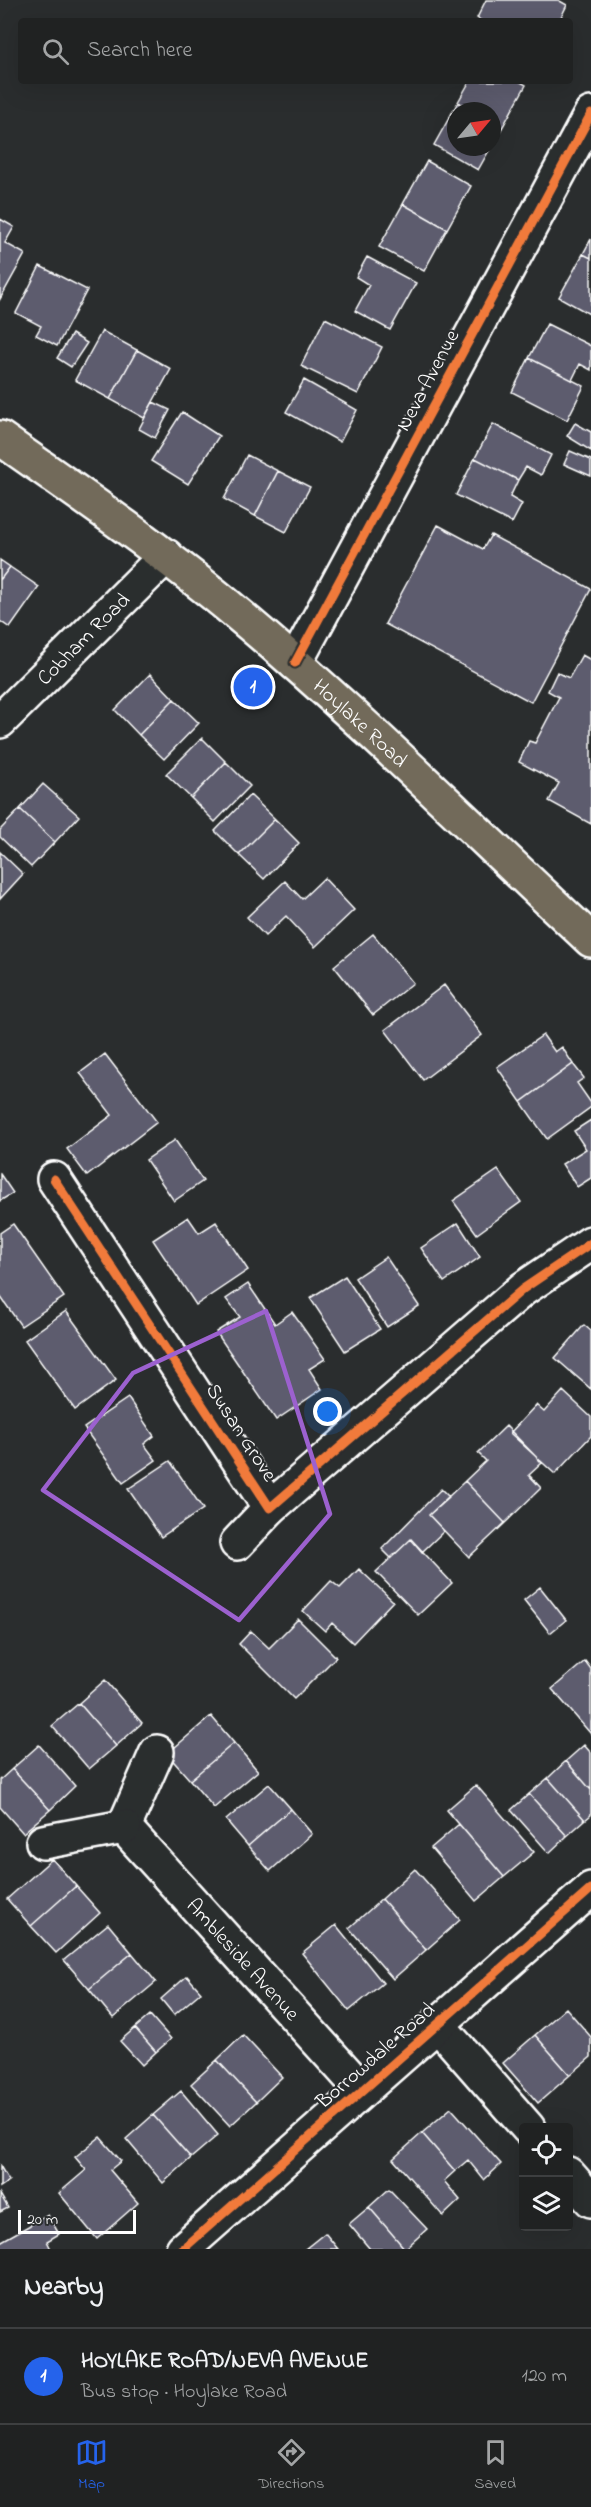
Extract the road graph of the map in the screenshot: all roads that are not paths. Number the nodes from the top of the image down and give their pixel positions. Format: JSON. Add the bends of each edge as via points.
{"nodes":[{"id":1,"x":591,"y":114,"type":"edge"},
{"id":2,"x":0,"y":438,"type":"edge"},
{"id":3,"x":166,"y":556,"type":"junction"},
{"id":4,"x":294,"y":663,"type":"junction"},
{"id":5,"x":0,"y":721,"type":"edge"},
{"id":6,"x":591,"y":940,"type":"edge"},
{"id":7,"x":54,"y":1179,"type":"dead end"},
{"id":8,"x":591,"y":1242,"type":"edge"},
{"id":9,"x":270,"y":1508,"type":"junction"},
{"id":10,"x":237,"y":1543,"type":"dead end"},
{"id":11,"x":157,"y":1752,"type":"dead end"},
{"id":12,"x":124,"y":1827,"type":"junction"},
{"id":13,"x":43,"y":1842,"type":"dead end"},
{"id":14,"x":591,"y":1889,"type":"edge"},
{"id":15,"x":437,"y":2024,"type":"junction"},
{"id":16,"x":362,"y":2090,"type":"junction"},
{"id":17,"x":524,"y":2123,"type":"edge"},
{"id":18,"x":571,"y":2177,"type":"edge"},
{"id":19,"x":591,"y":2200,"type":"edge"},
{"id":20,"x":203,"y":2242,"type":"edge"}],
"edges":[{"from":1,"to":4,"type":"street","name":"Neva Avenue"},
{"from":2,"to":3,"type":"main road","name":"Hoylake Road"},
{"from":3,"to":4,"type":"main road","name":"Hoylake Road"},
{"from":3,"to":5,"type":"street","name":"Cobham Road"},
{"from":4,"to":6,"type":"main road","name":"Hoylake Road"},
{"from":7,"to":9,"type":"street","name":"Susan Grove"},
{"from":8,"to":9,"type":"street","name":"Susan Grove","via":[[523,1288]]},
{"from":9,"to":10,"type":"street","name":"Susan Grove"},
{"from":11,"to":12,"type":"street"},
{"from":12,"to":13,"type":"street"},
{"from":12,"to":16,"type":"street","name":"Ambleside Avenue"},
{"from":14,"to":15,"type":"street","name":"Borrowdale Road"},
{"from":15,"to":16,"type":"street","name":"Borrowdale Road"},
{"from":15,"to":17,"type":"street"},
{"from":16,"to":20,"type":"street","name":"Borrowdale Road"},
{"from":18,"to":19,"type":"street"}]}
